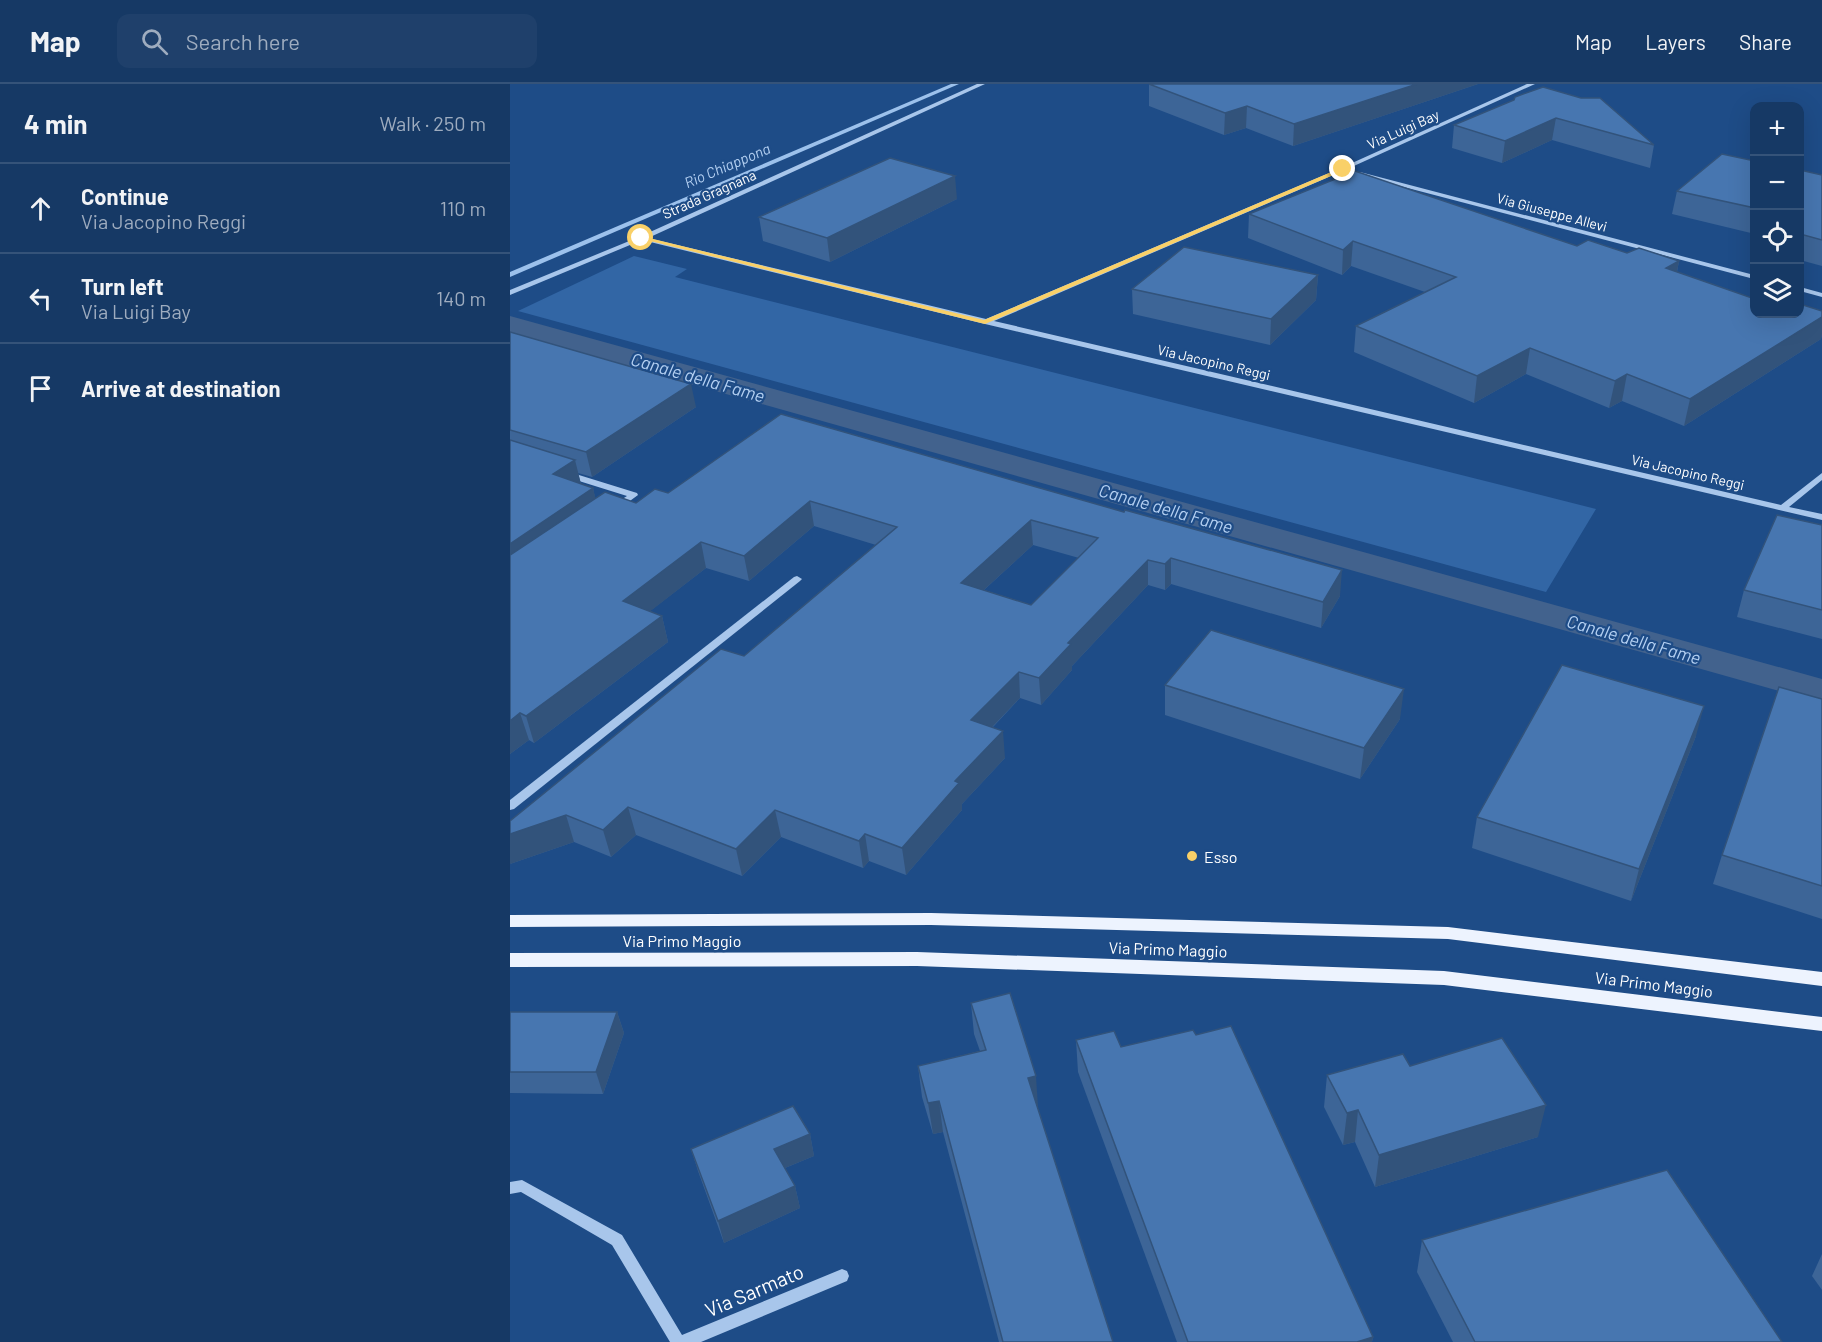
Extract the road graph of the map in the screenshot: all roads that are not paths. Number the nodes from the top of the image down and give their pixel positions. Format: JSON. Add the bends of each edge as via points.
{"nodes":[{"id":1,"x":982,"y":84,"type":"edge"},
{"id":2,"x":1532,"y":84,"type":"edge"},
{"id":3,"x":1343,"y":169,"type":"junction"},
{"id":4,"x":641,"y":238,"type":"junction"},
{"id":5,"x":1750,"y":276,"type":"edge"},
{"id":6,"x":1804,"y":290,"type":"edge"},
{"id":7,"x":510,"y":293,"type":"edge"},
{"id":8,"x":1822,"y":295,"type":"edge"},
{"id":9,"x":985,"y":322,"type":"junction"},
{"id":10,"x":555,"y":471,"type":"edge"},
{"id":11,"x":1822,"y":476,"type":"edge"},
{"id":12,"x":1782,"y":508,"type":"junction"},
{"id":13,"x":606,"y":515,"type":"edge"},
{"id":14,"x":1822,"y":518,"type":"edge"},
{"id":15,"x":797,"y":579,"type":"dead end"},
{"id":16,"x":510,"y":806,"type":"edge"},
{"id":17,"x":510,"y":921,"type":"edge"},
{"id":18,"x":510,"y":960,"type":"edge"},
{"id":19,"x":1822,"y":979,"type":"edge"},
{"id":20,"x":1822,"y":1024,"type":"edge"},
{"id":21,"x":510,"y":1188,"type":"edge"},
{"id":22,"x":842,"y":1276,"type":"dead end"},
{"id":23,"x":678,"y":1342,"type":"edge"},
{"id":24,"x":683,"y":1342,"type":"edge"}],
"edges":[{"from":1,"to":4,"type":"street","name":"Strada Gragnana"},
{"from":2,"to":3,"type":"street","name":"Via Luigi Bay"},
{"from":3,"to":5,"type":"street","name":"Via Giuseppe Allevi"},
{"from":3,"to":9,"type":"street","name":"Via Luigi Bay"},
{"from":4,"to":7,"type":"street","name":"Strada Gragnana"},
{"from":4,"to":9,"type":"street","name":"Via Jacopino Reggi"},
{"from":6,"to":8,"type":"street"},
{"from":9,"to":12,"type":"street","name":"Via Jacopino Reggi"},
{"from":10,"to":13,"type":"street","via":[[634,495]]},
{"from":11,"to":12,"type":"street"},
{"from":12,"to":14,"type":"street","name":"Via Jacopino Reggi"},
{"from":15,"to":16,"type":"street"},
{"from":17,"to":19,"type":"main road","name":"Via Primo Maggio","via":[[931,920],[1448,933]]},
{"from":18,"to":20,"type":"main road","name":"Via Primo Maggio","via":[[917,959],[1443,978]]},
{"from":21,"to":23,"type":"street","via":[[522,1186],[617,1240]]},
{"from":22,"to":24,"type":"street","name":"Via Sarmato"}]}
